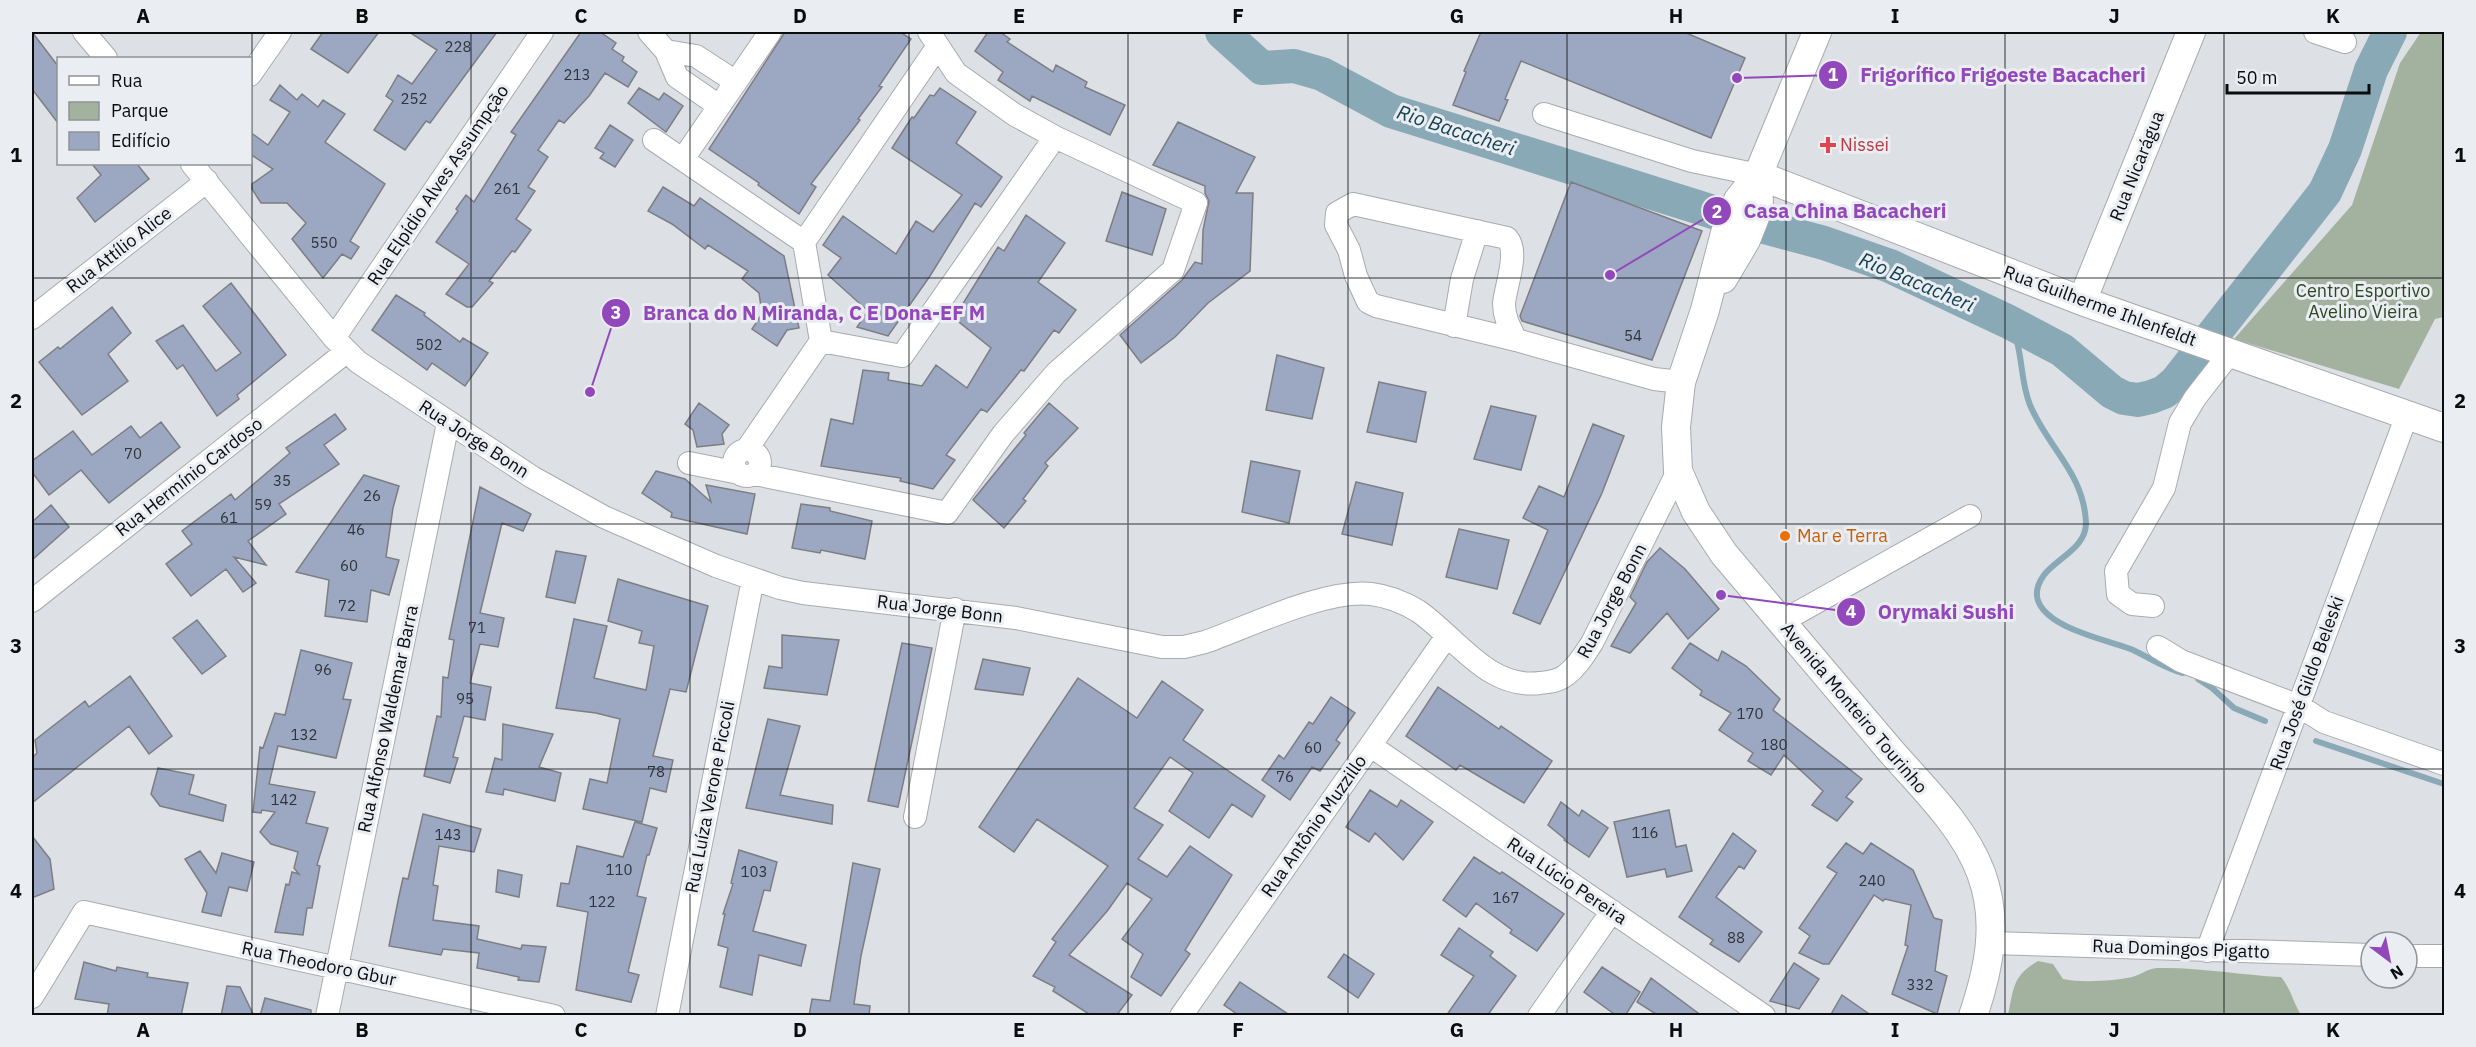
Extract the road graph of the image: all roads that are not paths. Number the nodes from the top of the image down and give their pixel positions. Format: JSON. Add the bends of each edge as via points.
{"nodes":[{"id":1,"x":84,"y":32,"type":"edge"},
{"id":2,"x":280,"y":32,"type":"edge"},
{"id":3,"x":542,"y":32,"type":"edge"},
{"id":4,"x":649,"y":32,"type":"edge"},
{"id":5,"x":770,"y":32,"type":"edge"},
{"id":6,"x":1817,"y":32,"type":"edge"},
{"id":7,"x":2192,"y":32,"type":"edge"},
{"id":8,"x":2315,"y":32,"type":"edge"},
{"id":9,"x":933,"y":39,"type":"edge"},
{"id":10,"x":2345,"y":42,"type":"dead end"},
{"id":11,"x":666,"y":51,"type":"junction"},
{"id":12,"x":105,"y":57,"type":"edge"},
{"id":13,"x":252,"y":72,"type":"edge"},
{"id":14,"x":736,"y":82,"type":"junction"},
{"id":15,"x":719,"y":106,"type":"junction"},
{"id":16,"x":1544,"y":114,"type":"dead end"},
{"id":17,"x":1055,"y":137,"type":"junction"},
{"id":18,"x":654,"y":140,"type":"dead end"},
{"id":19,"x":683,"y":159,"type":"junction"},
{"id":20,"x":193,"y":165,"type":"edge"},
{"id":21,"x":1758,"y":175,"type":"junction"},
{"id":22,"x":207,"y":181,"type":"junction"},
{"id":23,"x":1477,"y":231,"type":"junction"},
{"id":24,"x":804,"y":242,"type":"junction"},
{"id":25,"x":2082,"y":301,"type":"junction"},
{"id":26,"x":32,"y":318,"type":"edge"},
{"id":27,"x":1454,"y":326,"type":"junction"},
{"id":28,"x":1516,"y":340,"type":"junction"},
{"id":29,"x":821,"y":341,"type":"junction"},
{"id":30,"x":340,"y":345,"type":"junction"},
{"id":31,"x":2230,"y":353,"type":"junction"},
{"id":32,"x":1681,"y":382,"type":"junction"},
{"id":33,"x":2407,"y":415,"type":"junction"},
{"id":34,"x":448,"y":423,"type":"junction"},
{"id":35,"x":2445,"y":428,"type":"edge"},
{"id":36,"x":689,"y":463,"type":"dead end"},
{"id":37,"x":1678,"y":471,"type":"junction"},
{"id":38,"x":747,"y":473,"type":"junction"},
{"id":39,"x":1970,"y":516,"type":"dead end"},
{"id":40,"x":753,"y":579,"type":"junction"},
{"id":41,"x":32,"y":601,"type":"edge"},
{"id":42,"x":2153,"y":606,"type":"dead end"},
{"id":43,"x":955,"y":609,"type":"junction"},
{"id":44,"x":1781,"y":622,"type":"junction"},
{"id":45,"x":1447,"y":636,"type":"junction"},
{"id":46,"x":2158,"y":647,"type":"dead end"},
{"id":47,"x":2299,"y":706,"type":"junction"},
{"id":48,"x":1371,"y":746,"type":"junction"},
{"id":49,"x":2445,"y":764,"type":"edge"},
{"id":50,"x":915,"y":818,"type":"dead end"},
{"id":51,"x":1611,"y":911,"type":"junction"},
{"id":52,"x":1991,"y":942,"type":"junction"},
{"id":53,"x":2207,"y":951,"type":"junction"},
{"id":54,"x":2359,"y":955,"type":"edge"},
{"id":55,"x":2419,"y":956,"type":"edge"},
{"id":56,"x":2445,"y":956,"type":"edge"},
{"id":57,"x":336,"y":968,"type":"junction"},
{"id":58,"x":32,"y":997,"type":"edge"},
{"id":59,"x":327,"y":1016,"type":"edge"},
{"id":60,"x":554,"y":1016,"type":"edge"},
{"id":61,"x":667,"y":1016,"type":"edge"},
{"id":62,"x":1181,"y":1016,"type":"edge"},
{"id":63,"x":1539,"y":1016,"type":"edge"},
{"id":64,"x":1764,"y":1016,"type":"edge"},
{"id":65,"x":1973,"y":1016,"type":"edge"}],
"edges":[{"from":1,"to":12,"type":"street"},
{"from":2,"to":13,"type":"street"},
{"from":3,"to":30,"type":"street","name":"Rua Elpídio Alves Assumpção"},
{"from":4,"to":11,"type":"street"},
{"from":5,"to":14,"type":"street"},
{"from":6,"to":21,"type":"main road","name":"Avenida Monteiro Tourinho"},
{"from":7,"to":25,"type":"main road","name":"Rua Nicarágua"},
{"from":8,"to":10,"type":"street"},
{"from":9,"to":17,"type":"street","via":[[964,80]]},
{"from":9,"to":24,"type":"street"},
{"from":11,"to":14,"type":"street","via":[[696,56]]},
{"from":11,"to":15,"type":"street","via":[[677,77]]},
{"from":14,"to":15,"type":"street"},
{"from":15,"to":19,"type":"street"},
{"from":16,"to":21,"type":"street","via":[[1692,161]]},
{"from":17,"to":29,"type":"street","via":[[902,356]]},
{"from":17,"to":38,"type":"street","via":[[1196,203],[1173,270],[1056,374],[1003,434],[947,513]]},
{"from":18,"to":19,"type":"street"},
{"from":19,"to":24,"type":"street"},
{"from":20,"to":22,"type":"street","name":"Rua Jorge Bonn"},
{"from":21,"to":25,"type":"main road","name":"Rua Guilherme Ihlenfeldt"},
{"from":21,"to":32,"type":"main road","name":"Avenida Monteiro Tourinho"},
{"from":22,"to":26,"type":"street","name":"Rua Attílio Alice"},
{"from":22,"to":30,"type":"street","name":"Rua Jorge Bonn"},
{"from":23,"to":27,"type":"street","via":[[1462,279]]},
{"from":23,"to":27,"type":"street","via":[[1353,204],[1337,213],[1336,225],[1368,302]]},
{"from":23,"to":28,"type":"street","via":[[1510,241],[1512,265],[1504,303],[1506,319]]},
{"from":24,"to":29,"type":"street"},
{"from":25,"to":31,"type":"main road","name":"Rua Guilherme Ihlenfeldt"},
{"from":27,"to":28,"type":"street"},
{"from":28,"to":32,"type":"street","via":[[1654,379]]},
{"from":29,"to":38,"type":"street","via":[[747,449],[760,458],[760,467]]},
{"from":30,"to":34,"type":"street","name":"Rua Jorge Bonn"},
{"from":30,"to":41,"type":"street","name":"Rua Hermínio Cardoso"},
{"from":31,"to":33,"type":"main road","name":"Rua Guilherme Ihlenfeldt"},
{"from":31,"to":42,"type":"street","via":[[2180,423],[2164,488],[2116,571],[2118,594],[2132,604]]},
{"from":32,"to":37,"type":"main road","name":"Avenida Monteiro Tourinho","via":[[1676,427]]},
{"from":33,"to":35,"type":"main road","name":"Rua Guilherme Ihlenfeldt"},
{"from":33,"to":47,"type":"street","name":"Rua José Gildo Beleski"},
{"from":34,"to":40,"type":"street","name":"Rua Jorge Bonn","via":[[604,517]]},
{"from":34,"to":57,"type":"street","name":"Rua Alfonso Waldemar Barra"},
{"from":36,"to":38,"type":"street"},
{"from":37,"to":44,"type":"main road","name":"Avenida Monteiro Tourinho","via":[[1708,532]]},
{"from":37,"to":45,"type":"street","name":"Rua Jorge Bonn","via":[[1592,643],[1565,676],[1534,684],[1509,680],[1483,667]]},
{"from":39,"to":44,"type":"street"},
{"from":40,"to":43,"type":"street","name":"Rua Jorge Bonn","via":[[803,593]]},
{"from":40,"to":61,"type":"street","name":"Rua Luíza Verone Piccoli"},
{"from":43,"to":45,"type":"street","name":"Rua Jorge Bonn","via":[[1050,624],[1139,644],[1184,647],[1334,595],[1370,594],[1400,601]]},
{"from":43,"to":50,"type":"street"},
{"from":44,"to":52,"type":"main road","name":"Avenida Monteiro Tourinho","via":[[1936,804],[1969,849],[1987,893]]},
{"from":45,"to":48,"type":"street","name":"Rua Antônio Muzzillo"},
{"from":46,"to":47,"type":"street","via":[[2181,661]]},
{"from":47,"to":49,"type":"street","via":[[2324,722]]},
{"from":47,"to":53,"type":"street","name":"Rua José Gildo Beleski"},
{"from":48,"to":51,"type":"street","name":"Rua Lúcio Pereira"},
{"from":48,"to":62,"type":"street","name":"Rua Antônio Muzzillo"},
{"from":51,"to":63,"type":"street"},
{"from":51,"to":64,"type":"street","name":"Rua Lúcio Pereira"},
{"from":52,"to":53,"type":"street","name":"Rua Domingos Pigatto"},
{"from":52,"to":65,"type":"main road","name":"Avenida Monteiro Tourinho"},
{"from":53,"to":54,"type":"street","name":"Rua Domingos Pigatto"},
{"from":55,"to":56,"type":"street"},
{"from":57,"to":58,"type":"street","name":"Rua Theodoro Gbur","via":[[84,912]]},
{"from":57,"to":59,"type":"street","name":"Rua Alfonso Waldemar Barra"},
{"from":57,"to":60,"type":"street","name":"Rua Theodoro Gbur"}]}
